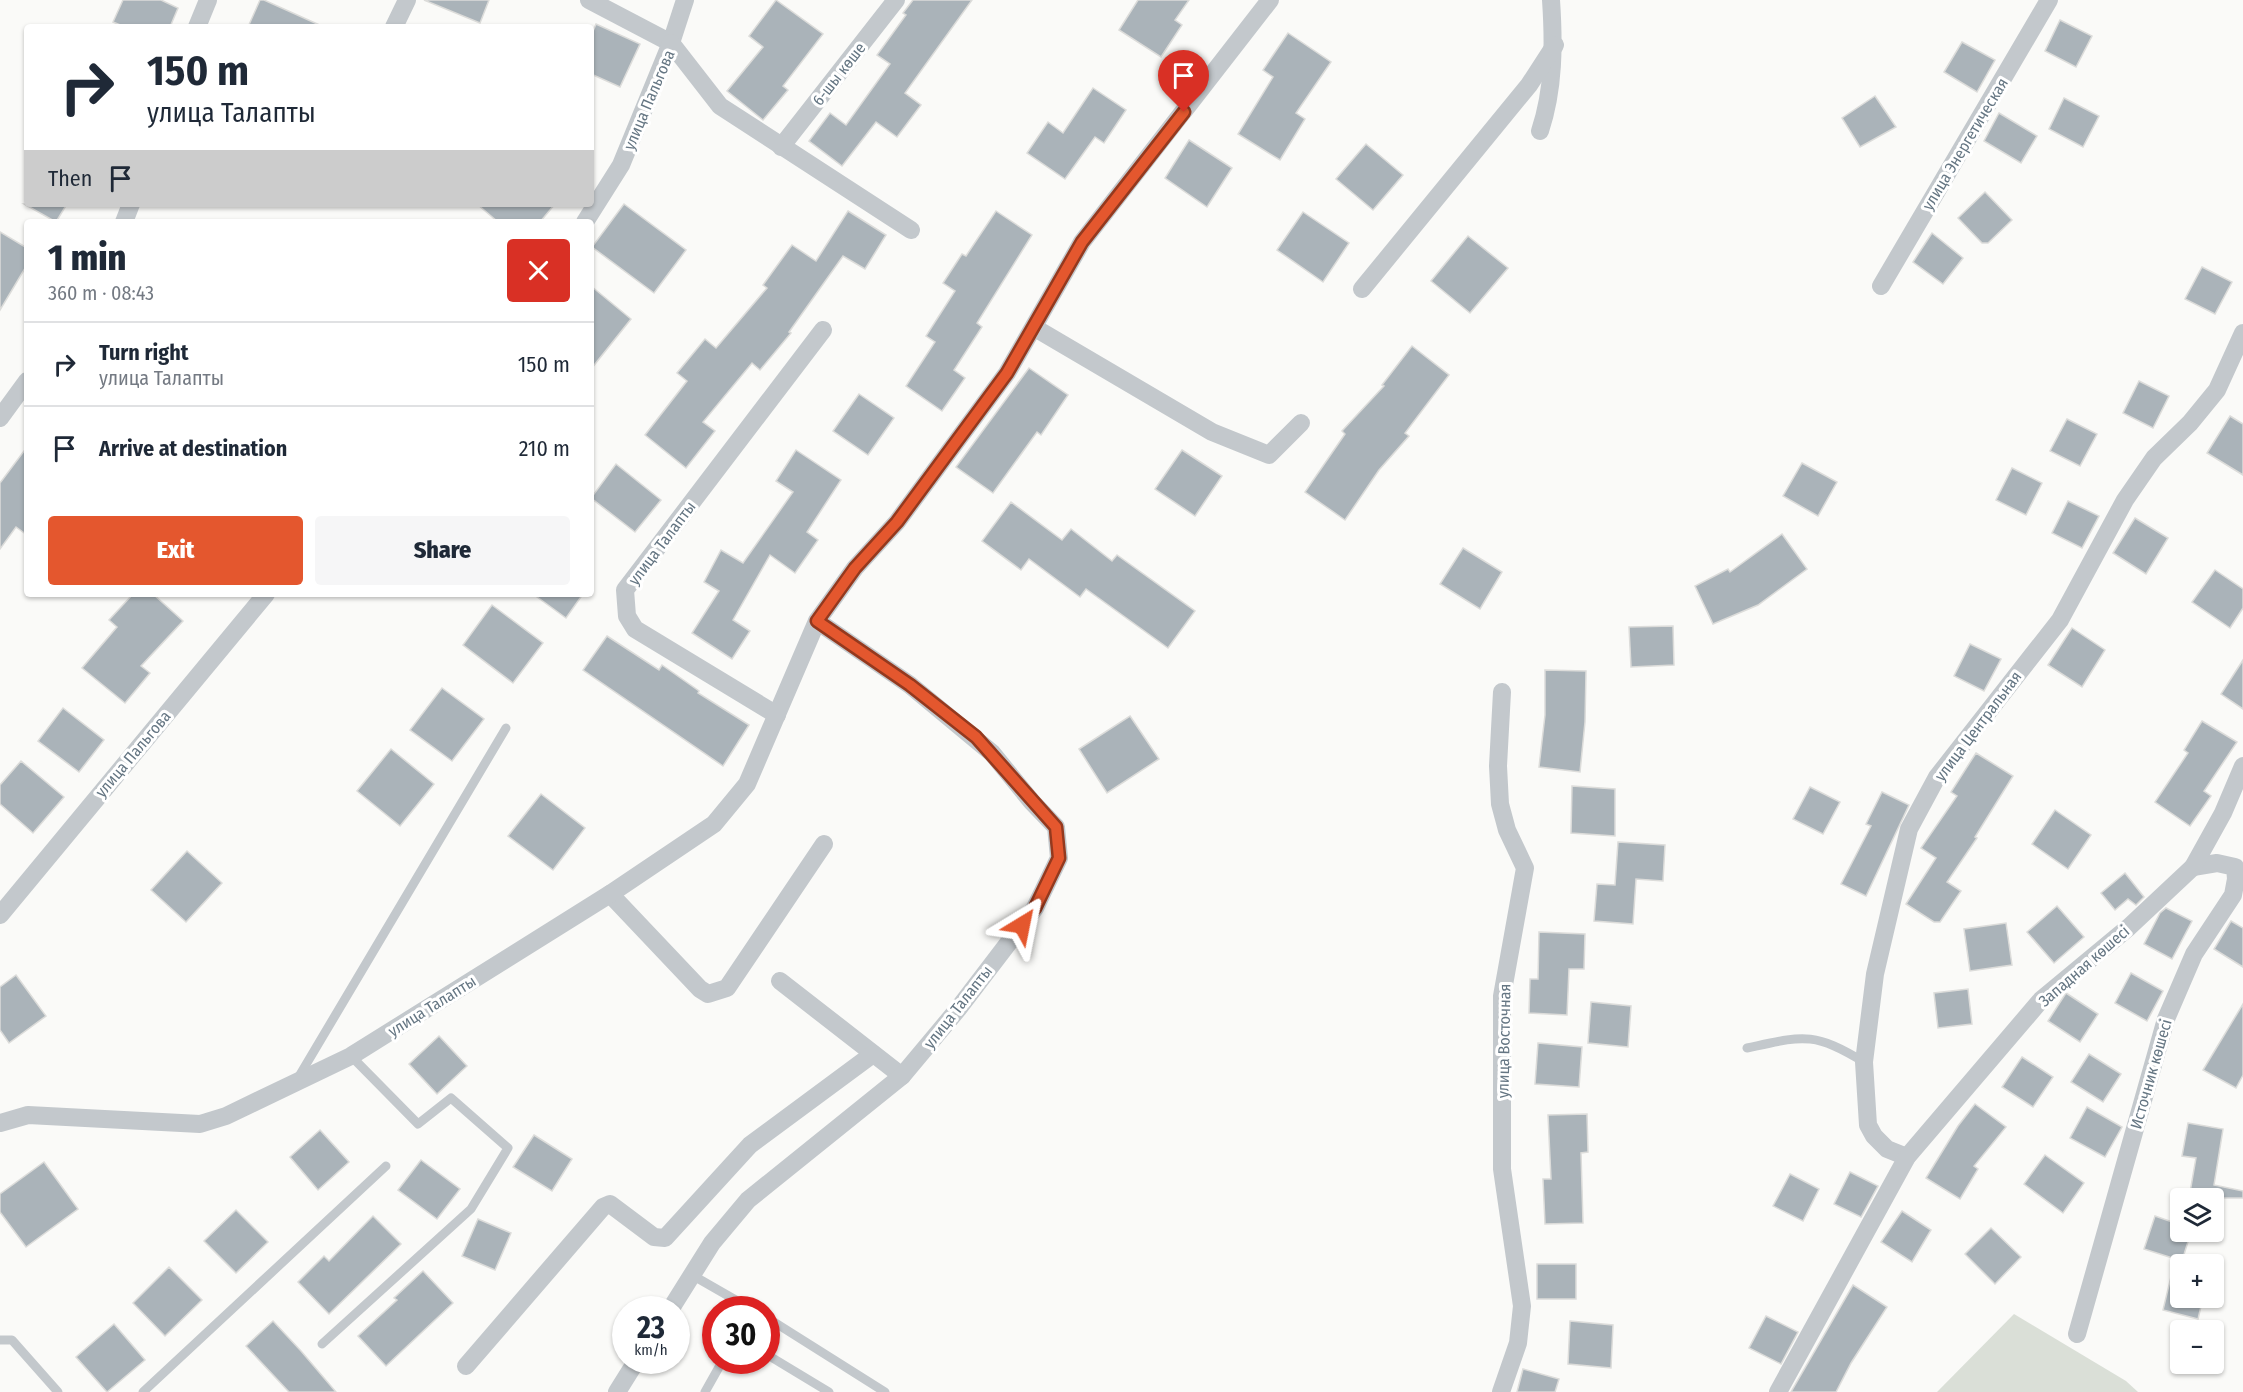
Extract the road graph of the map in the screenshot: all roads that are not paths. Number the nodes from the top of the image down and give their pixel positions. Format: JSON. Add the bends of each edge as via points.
{"nodes":[{"id":1,"x":208,"y":0,"type":"edge"},
{"id":2,"x":407,"y":0,"type":"edge"},
{"id":3,"x":589,"y":0,"type":"edge"},
{"id":4,"x":685,"y":0,"type":"edge"},
{"id":5,"x":896,"y":0,"type":"edge"},
{"id":6,"x":1270,"y":0,"type":"edge"},
{"id":7,"x":1551,"y":0,"type":"edge"},
{"id":8,"x":2049,"y":0,"type":"edge"},
{"id":9,"x":199,"y":24,"type":"edge"},
{"id":10,"x":395,"y":24,"type":"edge"},
{"id":11,"x":671,"y":43,"type":"junction"},
{"id":12,"x":1555,"y":45,"type":"junction"},
{"id":13,"x":1540,"y":131,"type":"dead end"},
{"id":14,"x":781,"y":147,"type":"junction"},
{"id":15,"x":587,"y":219,"type":"edge"},
{"id":16,"x":911,"y":230,"type":"dead end"},
{"id":17,"x":1881,"y":286,"type":"dead end"},
{"id":18,"x":1362,"y":289,"type":"dead end"},
{"id":19,"x":1035,"y":328,"type":"junction"},
{"id":20,"x":823,"y":330,"type":"dead end"},
{"id":21,"x":2243,"y":333,"type":"edge"},
{"id":22,"x":24,"y":385,"type":"edge"},
{"id":23,"x":0,"y":418,"type":"edge"},
{"id":24,"x":1301,"y":423,"type":"dead end"},
{"id":25,"x":264,"y":597,"type":"edge"},
{"id":26,"x":817,"y":621,"type":"junction"},
{"id":27,"x":1502,"y":692,"type":"dead end"},
{"id":28,"x":777,"y":715,"type":"junction"},
{"id":29,"x":506,"y":728,"type":"dead end"},
{"id":30,"x":2243,"y":766,"type":"edge"},
{"id":31,"x":824,"y":843,"type":"dead end"},
{"id":32,"x":2193,"y":867,"type":"junction"},
{"id":33,"x":610,"y":894,"type":"junction"},
{"id":34,"x":0,"y":915,"type":"edge"},
{"id":35,"x":780,"y":981,"type":"dead end"},
{"id":36,"x":1747,"y":1048,"type":"dead end"},
{"id":37,"x":873,"y":1054,"type":"junction"},
{"id":38,"x":351,"y":1056,"type":"junction"},
{"id":39,"x":1864,"y":1062,"type":"junction"},
{"id":40,"x":902,"y":1076,"type":"junction"},
{"id":41,"x":297,"y":1081,"type":"junction"},
{"id":42,"x":0,"y":1123,"type":"edge"},
{"id":43,"x":1907,"y":1158,"type":"junction"},
{"id":44,"x":386,"y":1166,"type":"dead end"},
{"id":45,"x":692,"y":1275,"type":"junction"},
{"id":46,"x":679,"y":1296,"type":"edge"},
{"id":47,"x":729,"y":1296,"type":"edge"},
{"id":48,"x":780,"y":1326,"type":"edge"},
{"id":49,"x":2077,"y":1334,"type":"dead end"},
{"id":50,"x":0,"y":1340,"type":"edge"},
{"id":51,"x":322,"y":1344,"type":"dead end"},
{"id":52,"x":780,"y":1362,"type":"edge"},
{"id":53,"x":466,"y":1366,"type":"dead end"},
{"id":54,"x":628,"y":1374,"type":"edge"},
{"id":55,"x":715,"y":1374,"type":"edge"},
{"id":56,"x":58,"y":1392,"type":"edge"},
{"id":57,"x":143,"y":1392,"type":"edge"},
{"id":58,"x":617,"y":1392,"type":"edge"},
{"id":59,"x":705,"y":1392,"type":"edge"},
{"id":60,"x":829,"y":1392,"type":"edge"},
{"id":61,"x":885,"y":1392,"type":"edge"},
{"id":62,"x":1501,"y":1392,"type":"edge"},
{"id":63,"x":1778,"y":1392,"type":"edge"}],
"edges":[{"from":1,"to":9,"type":"street"},
{"from":2,"to":10,"type":"street"},
{"from":3,"to":11,"type":"street"},
{"from":4,"to":11,"type":"street"},
{"from":5,"to":14,"type":"street","name":"6-шы көше"},
{"from":6,"to":19,"type":"street","name":"улица Талапты","via":[[1082,242]]},
{"from":7,"to":12,"type":"street"},
{"from":8,"to":17,"type":"street","name":"улица Энергетическая"},
{"from":11,"to":14,"type":"street","name":"улица Пальгова","via":[[720,106]]},
{"from":11,"to":15,"type":"street","name":"улица Пальгова","via":[[621,165]]},
{"from":12,"to":13,"type":"street","via":[[1548,108]]},
{"from":12,"to":18,"type":"street","via":[[1529,85]]},
{"from":14,"to":16,"type":"street","name":"улица Пальгова"},
{"from":19,"to":24,"type":"street","via":[[1212,432],[1269,455]]},
{"from":19,"to":26,"type":"street","name":"улица Талапты","via":[[897,522],[855,568]]},
{"from":20,"to":28,"type":"street","name":"улица Талапты","via":[[626,590],[627,616],[635,629]]},
{"from":21,"to":39,"type":"street","name":"улица Центральная","via":[[2217,390],[2154,458],[2124,500],[2060,620],[1937,777],[1909,829],[1875,974]]},
{"from":22,"to":23,"type":"street"},
{"from":25,"to":34,"type":"street","name":"улица Пальгова"},
{"from":26,"to":28,"type":"street","name":"улица Талапты"},
{"from":26,"to":40,"type":"street","name":"улица Талапты","via":[[910,685],[976,737],[1056,827],[1059,858],[1035,908]]},
{"from":27,"to":62,"type":"street","name":"улица Восточная","via":[[1500,804],[1525,868],[1502,996],[1502,1169],[1522,1306],[1518,1343]]},
{"from":28,"to":33,"type":"street","name":"улица Талапты","via":[[747,784],[714,824]]},
{"from":29,"to":41,"type":"lane"},
{"from":30,"to":32,"type":"street","name":"Западная көшесі"},
{"from":31,"to":33,"type":"street","via":[[728,988],[708,994]]},
{"from":32,"to":43,"type":"street","name":"Западная көшесі","via":[[2041,1000]]},
{"from":32,"to":49,"type":"street","name":"Источник көшесі","via":[[2217,863],[2235,867],[2233,895],[2194,954],[2166,1019]]},
{"from":33,"to":38,"type":"street","name":"улица Талапты"},
{"from":35,"to":37,"type":"street"},
{"from":36,"to":39,"type":"lane","via":[[1798,1037],[1813,1038]]},
{"from":37,"to":40,"type":"street"},
{"from":37,"to":53,"type":"street","via":[[750,1145],[665,1238],[654,1237],[610,1204],[603,1207]]},
{"from":38,"to":41,"type":"street","name":"улица Талапты"},
{"from":38,"to":51,"type":"lane","via":[[418,1124],[451,1098],[508,1148],[471,1209]]},
{"from":39,"to":43,"type":"street","name":"улица Центральная","via":[[1868,1125],[1887,1149]]},
{"from":40,"to":45,"type":"street","name":"улица Талапты","via":[[748,1200],[712,1243]]},
{"from":41,"to":42,"type":"street","name":"улица Талапты","via":[[226,1116],[200,1124],[28,1115]]},
{"from":43,"to":63,"type":"street","name":"Западная көшесі"},
{"from":44,"to":57,"type":"lane"},
{"from":45,"to":46,"type":"street","name":"улица Талапты"},
{"from":45,"to":47,"type":"lane"},
{"from":48,"to":61,"type":"lane"},
{"from":50,"to":56,"type":"lane","via":[[12,1340]]},
{"from":52,"to":60,"type":"lane"},
{"from":54,"to":58,"type":"street"},
{"from":55,"to":59,"type":"lane"}]}
